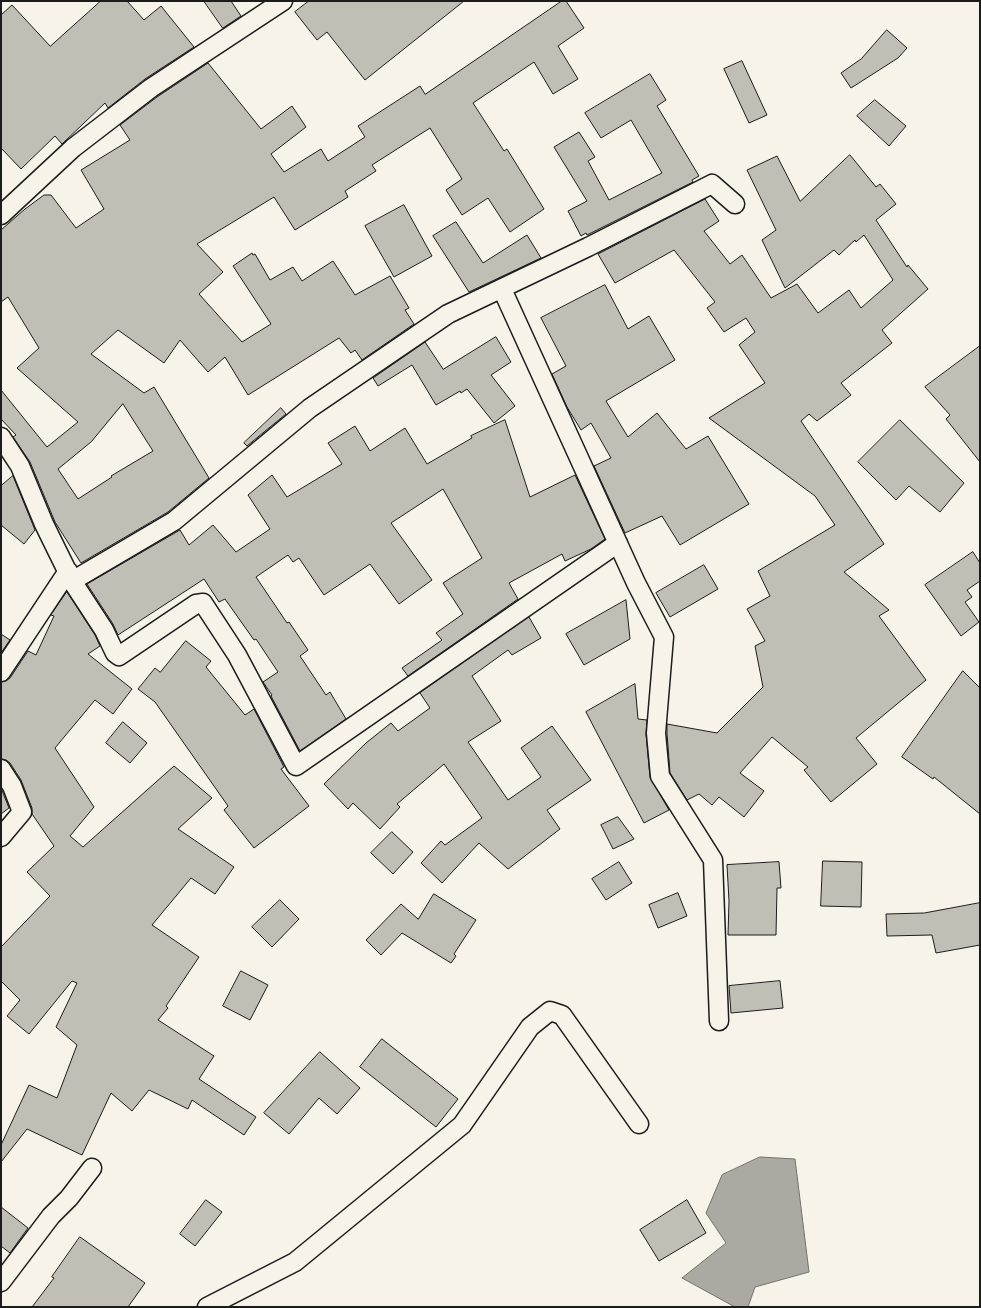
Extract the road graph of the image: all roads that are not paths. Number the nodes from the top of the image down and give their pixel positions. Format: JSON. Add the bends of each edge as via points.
{"nodes":[{"id":1,"x":282,"y":1,"type":"edge"},
{"id":2,"x":735,"y":204,"type":"dead end"},
{"id":3,"x":1,"y":215,"type":"edge"},
{"id":4,"x":502,"y":289,"type":"junction"},
{"id":5,"x":1,"y":437,"type":"edge"},
{"id":6,"x":618,"y":543,"type":"junction"},
{"id":7,"x":70,"y":576,"type":"junction"},
{"id":8,"x":1,"y":672,"type":"edge"},
{"id":9,"x":1,"y":769,"type":"edge"},
{"id":10,"x":1,"y":837,"type":"edge"},
{"id":11,"x":719,"y":1021,"type":"dead end"},
{"id":12,"x":639,"y":1124,"type":"dead end"},
{"id":13,"x":92,"y":1168,"type":"dead end"},
{"id":14,"x":1,"y":1282,"type":"edge"},
{"id":15,"x":207,"y":1307,"type":"edge"}],
"edges":[{"from":1,"to":3,"type":"street","via":[[151,88],[73,148]]},
{"from":2,"to":4,"type":"street","via":[[712,184]]},
{"from":4,"to":6,"type":"street"},
{"from":4,"to":7,"type":"street","via":[[448,314],[316,403],[174,521]]},
{"from":5,"to":7,"type":"street","via":[[20,466],[44,524]]},
{"from":6,"to":7,"type":"street","via":[[296,766],[237,655],[203,603],[196,604],[120,656],[115,654],[104,630]]},
{"from":6,"to":11,"type":"street","via":[[664,637],[656,733],[660,776],[713,860]]},
{"from":7,"to":8,"type":"street"},
{"from":9,"to":10,"type":"street","via":[[12,786],[22,812]]},
{"from":12,"to":15,"type":"street","via":[[562,1015],[550,1011],[530,1027],[462,1126],[295,1262]]},
{"from":13,"to":14,"type":"street","via":[[51,1216]]}]}
